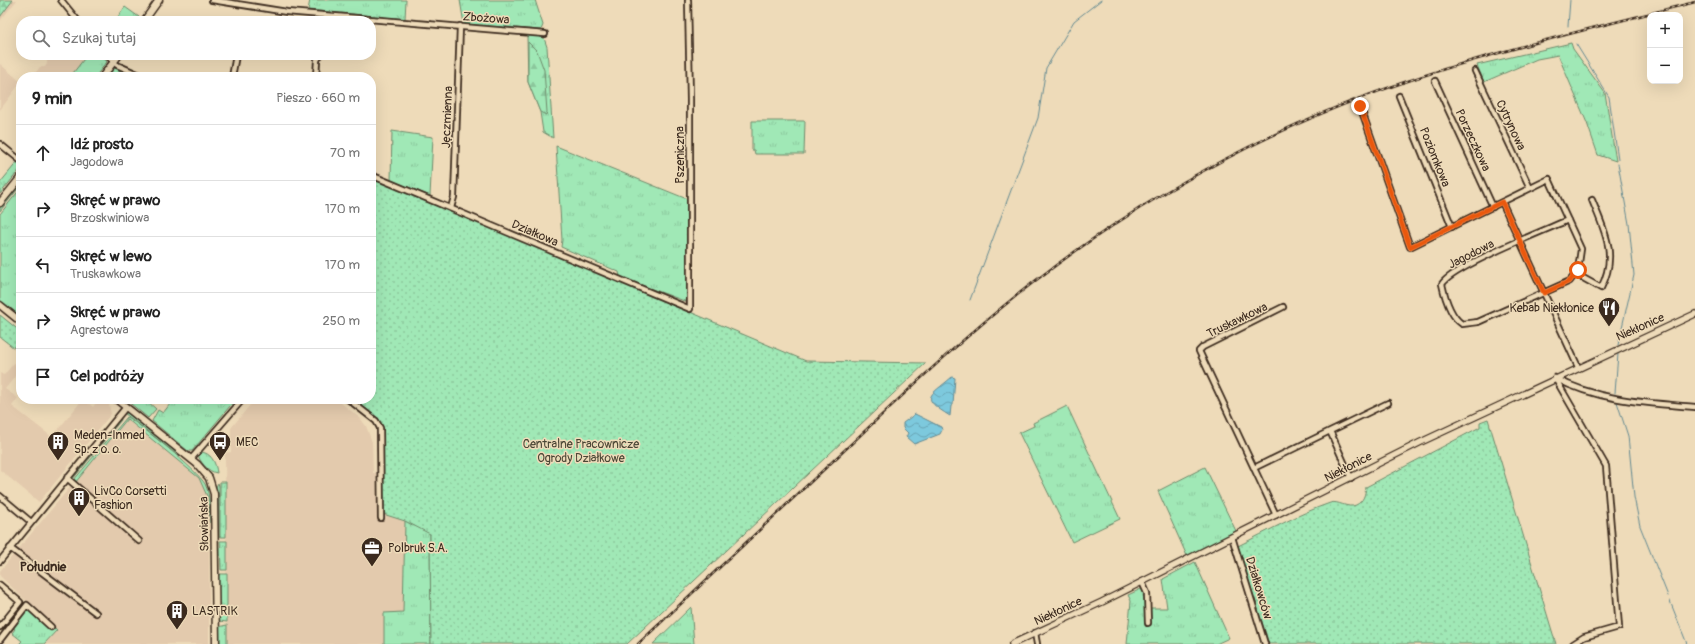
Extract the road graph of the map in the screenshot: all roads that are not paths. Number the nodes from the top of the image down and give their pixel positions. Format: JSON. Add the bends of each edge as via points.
{"nodes":[{"id":1,"x":61,"y":0,"type":"edge"},
{"id":2,"x":159,"y":0,"type":"edge"},
{"id":3,"x":212,"y":0,"type":"edge"},
{"id":4,"x":688,"y":0,"type":"edge"},
{"id":5,"x":324,"y":14,"type":"joint"},
{"id":6,"x":74,"y":16,"type":"edge"},
{"id":7,"x":148,"y":16,"type":"edge"},
{"id":8,"x":347,"y":16,"type":"edge"},
{"id":9,"x":376,"y":19,"type":"edge"},
{"id":10,"x":460,"y":26,"type":"junction"},
{"id":11,"x":545,"y":34,"type":"dead end"},
{"id":12,"x":235,"y":60,"type":"edge"},
{"id":13,"x":317,"y":60,"type":"edge"},
{"id":14,"x":113,"y":62,"type":"joint"},
{"id":15,"x":1475,"y":71,"type":"dead end"},
{"id":16,"x":106,"y":72,"type":"edge"},
{"id":17,"x":134,"y":72,"type":"edge"},
{"id":18,"x":233,"y":72,"type":"edge"},
{"id":19,"x":316,"y":72,"type":"edge"},
{"id":20,"x":1435,"y":81,"type":"dead end"},
{"id":21,"x":1399,"y":96,"type":"dead end"},
{"id":22,"x":1360,"y":106,"type":"dead end"},
{"id":23,"x":0,"y":144,"type":"edge"},
{"id":24,"x":16,"y":157,"type":"edge"},
{"id":25,"x":376,"y":177,"type":"edge"},
{"id":26,"x":16,"y":183,"type":"edge"},
{"id":27,"x":1530,"y":188,"type":"junction"},
{"id":28,"x":1592,"y":200,"type":"dead end"},
{"id":29,"x":1502,"y":202,"type":"junction"},
{"id":30,"x":0,"y":203,"type":"edge"},
{"id":31,"x":1493,"y":207,"type":"junction"},
{"id":32,"x":451,"y":208,"type":"junction"},
{"id":33,"x":1568,"y":220,"type":"junction"},
{"id":34,"x":1452,"y":227,"type":"junction"},
{"id":35,"x":1521,"y":241,"type":"junction"},
{"id":36,"x":1576,"y":274,"type":"junction"},
{"id":37,"x":1544,"y":293,"type":"junction"},
{"id":38,"x":0,"y":305,"type":"edge"},
{"id":39,"x":1283,"y":307,"type":"dead end"},
{"id":40,"x":690,"y":309,"type":"joint"},
{"id":41,"x":1695,"y":314,"type":"edge"},
{"id":42,"x":16,"y":318,"type":"edge"},
{"id":43,"x":1578,"y":367,"type":"junction"},
{"id":44,"x":1555,"y":378,"type":"junction"},
{"id":45,"x":1388,"y":403,"type":"dead end"},
{"id":46,"x":122,"y":404,"type":"edge"},
{"id":47,"x":239,"y":404,"type":"edge"},
{"id":48,"x":354,"y":404,"type":"edge"},
{"id":49,"x":126,"y":407,"type":"junction"},
{"id":50,"x":1695,"y":407,"type":"edge"},
{"id":51,"x":1330,"y":431,"type":"junction"},
{"id":52,"x":191,"y":459,"type":"junction"},
{"id":53,"x":1254,"y":468,"type":"junction"},
{"id":54,"x":67,"y":478,"type":"junction"},
{"id":55,"x":1351,"y":478,"type":"junction"},
{"id":56,"x":0,"y":496,"type":"edge"},
{"id":57,"x":1276,"y":516,"type":"junction"},
{"id":58,"x":381,"y":518,"type":"dead end"},
{"id":59,"x":31,"y":522,"type":"junction"},
{"id":60,"x":1232,"y":537,"type":"junction"},
{"id":61,"x":138,"y":541,"type":"dead end"},
{"id":62,"x":10,"y":548,"type":"junction"},
{"id":63,"x":0,"y":560,"type":"edge"},
{"id":64,"x":1142,"y":582,"type":"junction"},
{"id":65,"x":0,"y":585,"type":"edge"},
{"id":66,"x":96,"y":613,"type":"dead end"},
{"id":67,"x":1148,"y":623,"type":"dead end"},
{"id":68,"x":0,"y":627,"type":"edge"},
{"id":69,"x":51,"y":627,"type":"dead end"},
{"id":70,"x":1035,"y":633,"type":"junction"},
{"id":71,"x":0,"y":640,"type":"edge"},
{"id":72,"x":4,"y":644,"type":"edge"},
{"id":73,"x":216,"y":644,"type":"edge"},
{"id":74,"x":1012,"y":644,"type":"edge"},
{"id":75,"x":1037,"y":644,"type":"edge"},
{"id":76,"x":1265,"y":644,"type":"edge"},
{"id":77,"x":1573,"y":644,"type":"edge"}],
"edges":[{"from":1,"to":6,"type":"street"},
{"from":2,"to":7,"type":"main road"},
{"from":3,"to":5,"type":"street","name":"Zbożowa","via":[[281,11]]},
{"from":4,"to":40,"type":"street","name":"Pszeniczna"},
{"from":5,"to":8,"type":"street","name":"Zbożowa"},
{"from":9,"to":10,"type":"street","name":"Zbożowa"},
{"from":10,"to":11,"type":"street","name":"Zbożowa"},
{"from":10,"to":32,"type":"street","name":"Jęczmienna","via":[[454,197]]},
{"from":12,"to":18,"type":"street"},
{"from":13,"to":19,"type":"street"},
{"from":14,"to":16,"type":"main road"},
{"from":14,"to":17,"type":"street"},
{"from":15,"to":27,"type":"street","name":"Cytrynowa"},
{"from":20,"to":31,"type":"street","name":"Porzeczkowa"},
{"from":21,"to":34,"type":"street","name":"Poziomkowa"},
{"from":22,"to":34,"type":"street","via":[[1410,247]]},
{"from":23,"to":24,"type":"street"},
{"from":25,"to":32,"type":"street","name":"Działkowa"},
{"from":26,"to":30,"type":"main road"},
{"from":27,"to":29,"type":"street"},
{"from":27,"to":33,"type":"street","via":[[1549,179]]},
{"from":28,"to":36,"type":"street","via":[[1610,246],[1607,277],[1601,288]]},
{"from":29,"to":31,"type":"street"},
{"from":29,"to":35,"type":"street"},
{"from":31,"to":34,"type":"street"},
{"from":32,"to":40,"type":"street","name":"Działkowa"},
{"from":33,"to":35,"type":"street","name":"Jagodowa"},
{"from":33,"to":36,"type":"street","via":[[1580,249],[1581,259]]},
{"from":35,"to":37,"type":"street"},
{"from":35,"to":37,"type":"street","name":"Jagodowa","via":[[1453,273],[1442,284],[1445,298],[1455,317],[1467,325]]},
{"from":36,"to":37,"type":"street","name":"Jagodowa","via":[[1570,281]]},
{"from":37,"to":43,"type":"street"},
{"from":38,"to":42,"type":"main road"},
{"from":39,"to":53,"type":"street","name":"Truskawkowa","via":[[1199,351]]},
{"from":41,"to":43,"type":"street","name":"Niekłonice"},
{"from":43,"to":44,"type":"street","name":"Niekłonice"},
{"from":44,"to":50,"type":"street","via":[[1578,390],[1602,396]]},
{"from":44,"to":55,"type":"street","name":"Niekłonice"},
{"from":44,"to":77,"type":"street","via":[[1606,466],[1618,603],[1619,627],[1584,637]]},
{"from":45,"to":51,"type":"street"},
{"from":46,"to":49,"type":"main road","name":"Słowiańska"},
{"from":47,"to":52,"type":"street"},
{"from":48,"to":58,"type":"street","via":[[376,421],[380,428]]},
{"from":49,"to":52,"type":"main road","name":"Słowiańska"},
{"from":49,"to":54,"type":"street"},
{"from":51,"to":53,"type":"street"},
{"from":51,"to":55,"type":"street"},
{"from":52,"to":73,"type":"main road","name":"Słowiańska","via":[[206,475],[214,494]]},
{"from":53,"to":57,"type":"street"},
{"from":54,"to":59,"type":"street"},
{"from":54,"to":61,"type":"street"},
{"from":55,"to":57,"type":"street","name":"Niekłonice"},
{"from":56,"to":59,"type":"street"},
{"from":57,"to":60,"type":"street","name":"Niekłonice"},
{"from":59,"to":62,"type":"street"},
{"from":60,"to":64,"type":"street","name":"Niekłonice"},
{"from":60,"to":76,"type":"street","name":"Działkowców"},
{"from":62,"to":63,"type":"street"},
{"from":62,"to":66,"type":"street"},
{"from":64,"to":67,"type":"street","via":[[1147,592]]},
{"from":64,"to":70,"type":"street","name":"Niekłonice"},
{"from":65,"to":68,"type":"street","via":[[20,602]]},
{"from":69,"to":71,"type":"street","via":[[27,605]]},
{"from":70,"to":74,"type":"street","name":"Niekłonice"},
{"from":70,"to":75,"type":"street"},
{"from":71,"to":72,"type":"street"}]}
